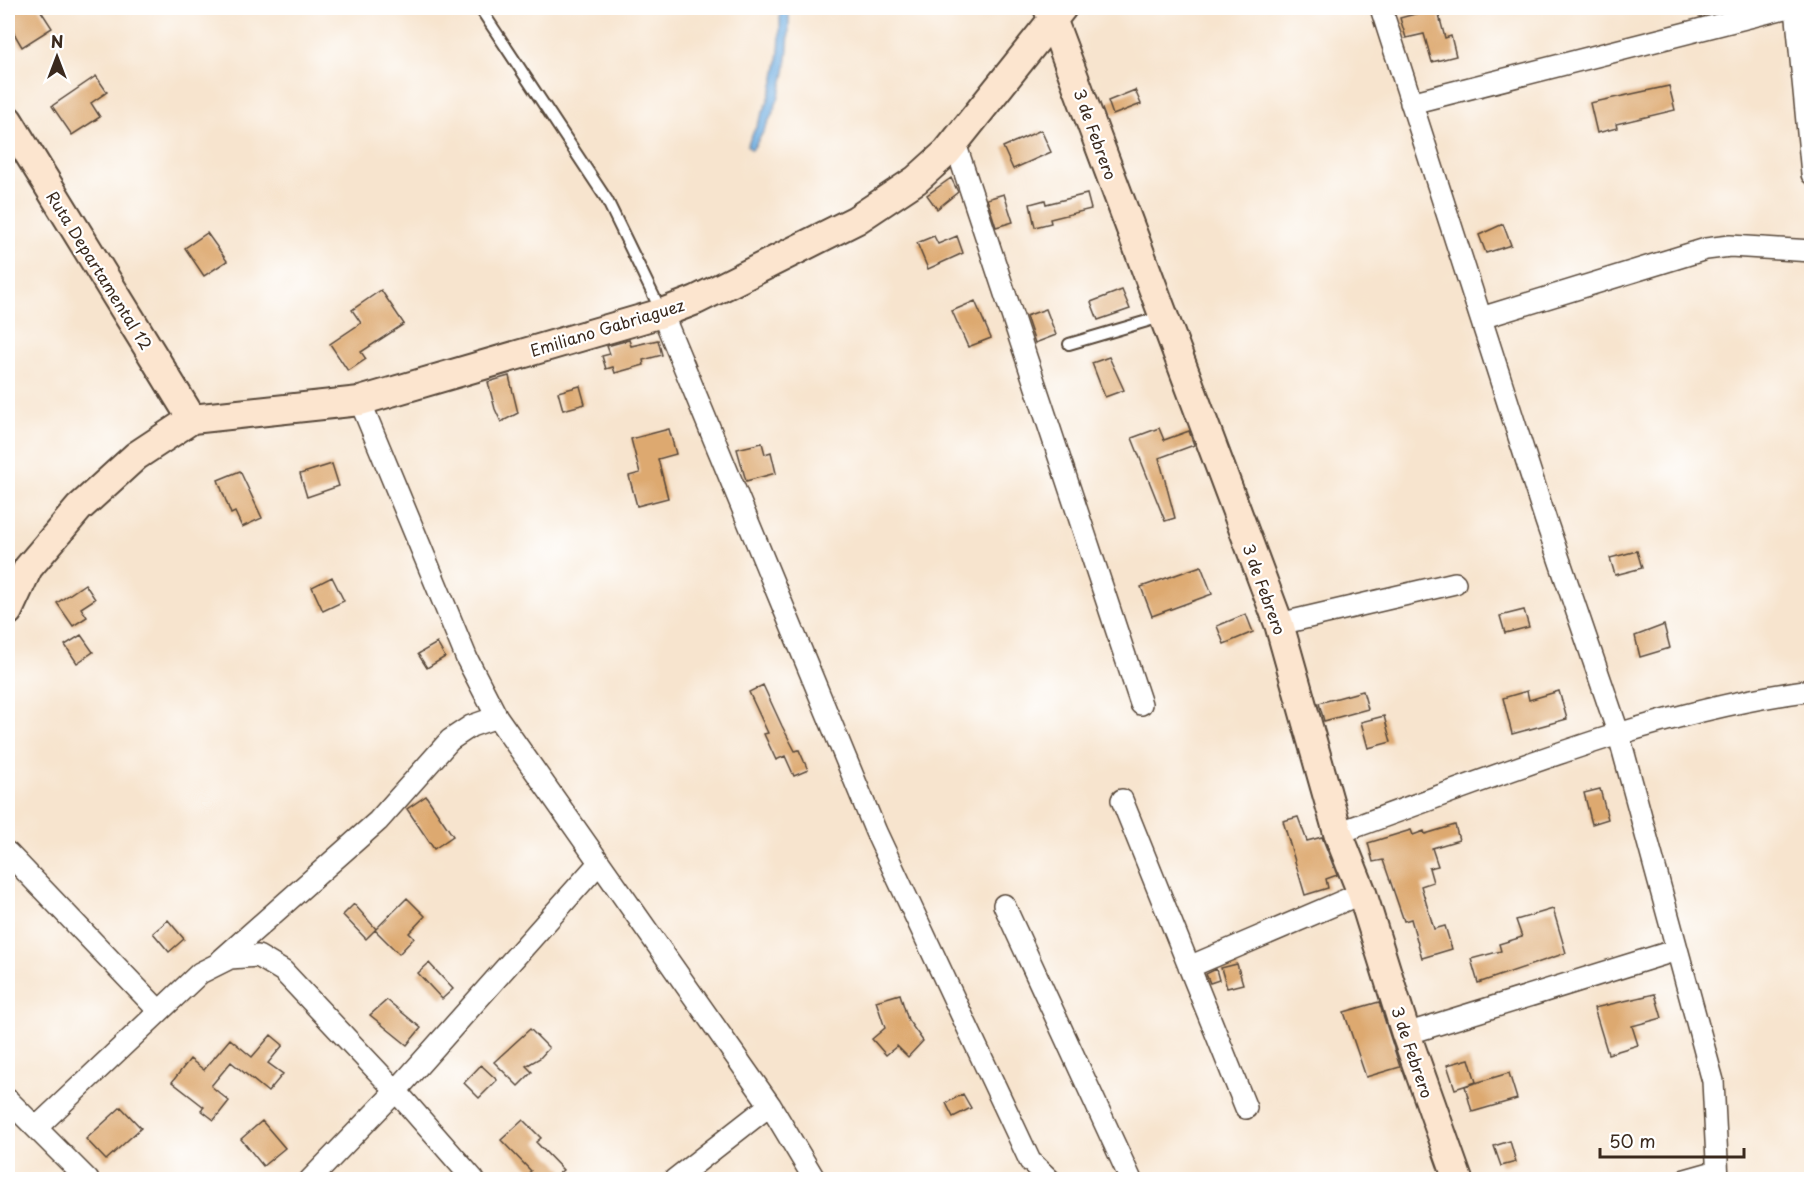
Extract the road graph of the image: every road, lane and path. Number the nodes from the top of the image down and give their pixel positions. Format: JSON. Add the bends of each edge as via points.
{"nodes":[{"id":1,"x":1381,"y":8,"type":"edge"},
{"id":2,"x":1785,"y":8,"type":"edge"},
{"id":3,"x":1796,"y":8,"type":"edge"},
{"id":4,"x":482,"y":9,"type":"edge"},
{"id":5,"x":1054,"y":11,"type":"edge"},
{"id":6,"x":1738,"y":13,"type":"edge"},
{"id":7,"x":1412,"y":103,"type":"junction"},
{"id":8,"x":8,"y":120,"type":"edge"},
{"id":9,"x":955,"y":143,"type":"junction"},
{"id":10,"x":1812,"y":174,"type":"edge"},
{"id":11,"x":1812,"y":251,"type":"edge"},
{"id":12,"x":662,"y":313,"type":"junction"},
{"id":13,"x":1164,"y":316,"type":"junction"},
{"id":14,"x":1481,"y":318,"type":"junction"},
{"id":15,"x":1069,"y":344,"type":"dead end"},
{"id":16,"x":360,"y":400,"type":"junction"},
{"id":17,"x":192,"y":419,"type":"junction"},
{"id":18,"x":1455,"y":584,"type":"dead end"},
{"id":19,"x":8,"y":611,"type":"edge"},
{"id":20,"x":1279,"y":624,"type":"junction"},
{"id":21,"x":1812,"y":690,"type":"edge"},
{"id":22,"x":1141,"y":704,"type":"dead end"},
{"id":23,"x":497,"y":717,"type":"junction"},
{"id":24,"x":1618,"y":732,"type":"junction"},
{"id":25,"x":1122,"y":800,"type":"dead end"},
{"id":26,"x":1338,"y":833,"type":"junction"},
{"id":27,"x":8,"y":853,"type":"edge"},
{"id":28,"x":599,"y":863,"type":"junction"},
{"id":29,"x":1362,"y":893,"type":"junction"},
{"id":30,"x":1004,"y":905,"type":"dead end"},
{"id":31,"x":1677,"y":950,"type":"junction"},
{"id":32,"x":214,"y":966,"type":"junction"},
{"id":33,"x":1190,"y":967,"type":"junction"},
{"id":34,"x":159,"y":1011,"type":"junction"},
{"id":35,"x":1406,"y":1034,"type":"junction"},
{"id":36,"x":396,"y":1091,"type":"junction"},
{"id":37,"x":8,"y":1100,"type":"edge"},
{"id":38,"x":770,"y":1105,"type":"junction"},
{"id":39,"x":1246,"y":1108,"type":"dead end"},
{"id":40,"x":36,"y":1128,"type":"junction"},
{"id":41,"x":1718,"y":1175,"type":"edge"},
{"id":42,"x":88,"y":1179,"type":"edge"},
{"id":43,"x":310,"y":1179,"type":"edge"},
{"id":44,"x":474,"y":1179,"type":"edge"},
{"id":45,"x":674,"y":1179,"type":"edge"},
{"id":46,"x":815,"y":1179,"type":"edge"},
{"id":47,"x":1050,"y":1179,"type":"edge"},
{"id":48,"x":1131,"y":1179,"type":"edge"},
{"id":49,"x":1458,"y":1179,"type":"edge"},
{"id":50,"x":1685,"y":1179,"type":"edge"}],
"edges":[{"from":1,"to":7,"type":"street"},
{"from":2,"to":6,"type":"street"},
{"from":3,"to":10,"type":"street"},
{"from":4,"to":12,"type":"lane","via":[[607,200]]},
{"from":5,"to":9,"type":"main road","name":"Emiliano Gabriaguez"},
{"from":5,"to":13,"type":"main road","name":"3 de Febrero"},
{"from":6,"to":7,"type":"street"},
{"from":7,"to":14,"type":"street"},
{"from":8,"to":17,"type":"main road","name":"Ruta Departamental 12"},
{"from":9,"to":12,"type":"main road","name":"Emiliano Gabriaguez","via":[[916,180],[856,220]]},
{"from":9,"to":22,"type":"street"},
{"from":11,"to":14,"type":"street","via":[[1730,246],[1706,249]]},
{"from":12,"to":16,"type":"main road","name":"Emiliano Gabriaguez"},
{"from":12,"to":47,"type":"street","via":[[876,832],[1030,1161]]},
{"from":13,"to":15,"type":"lane"},
{"from":13,"to":20,"type":"main road","name":"3 de Febrero"},
{"from":14,"to":24,"type":"street"},
{"from":16,"to":17,"type":"main road","name":"Emiliano Gabriaguez"},
{"from":16,"to":23,"type":"street","via":[[467,659]]},
{"from":17,"to":19,"type":"main road","via":[[136,456],[78,508],[28,568]]},
{"from":18,"to":20,"type":"street"},
{"from":20,"to":26,"type":"main road","name":"3 de Febrero"},
{"from":21,"to":24,"type":"street","via":[[1767,696]]},
{"from":23,"to":28,"type":"street"},
{"from":23,"to":32,"type":"street","via":[[471,726],[450,740],[378,821]]},
{"from":24,"to":26,"type":"street"},
{"from":24,"to":31,"type":"street"},
{"from":25,"to":33,"type":"street"},
{"from":26,"to":29,"type":"main road","name":"3 de Febrero"},
{"from":27,"to":34,"type":"street"},
{"from":28,"to":36,"type":"street"},
{"from":28,"to":38,"type":"street"},
{"from":29,"to":33,"type":"street"},
{"from":29,"to":35,"type":"main road","name":"3 de Febrero"},
{"from":30,"to":48,"type":"street"},
{"from":31,"to":35,"type":"street"},
{"from":31,"to":41,"type":"street","via":[[1713,1081]]},
{"from":32,"to":34,"type":"street","via":[[200,973]]},
{"from":32,"to":36,"type":"street","via":[[230,958],[258,956],[284,971]]},
{"from":33,"to":39,"type":"street"},
{"from":34,"to":40,"type":"street"},
{"from":35,"to":49,"type":"main road","name":"3 de Febrero"},
{"from":36,"to":43,"type":"street"},
{"from":36,"to":44,"type":"street"},
{"from":37,"to":40,"type":"street"},
{"from":38,"to":45,"type":"street"},
{"from":38,"to":46,"type":"street"},
{"from":40,"to":42,"type":"street"},
{"from":41,"to":50,"type":"street"}]}
